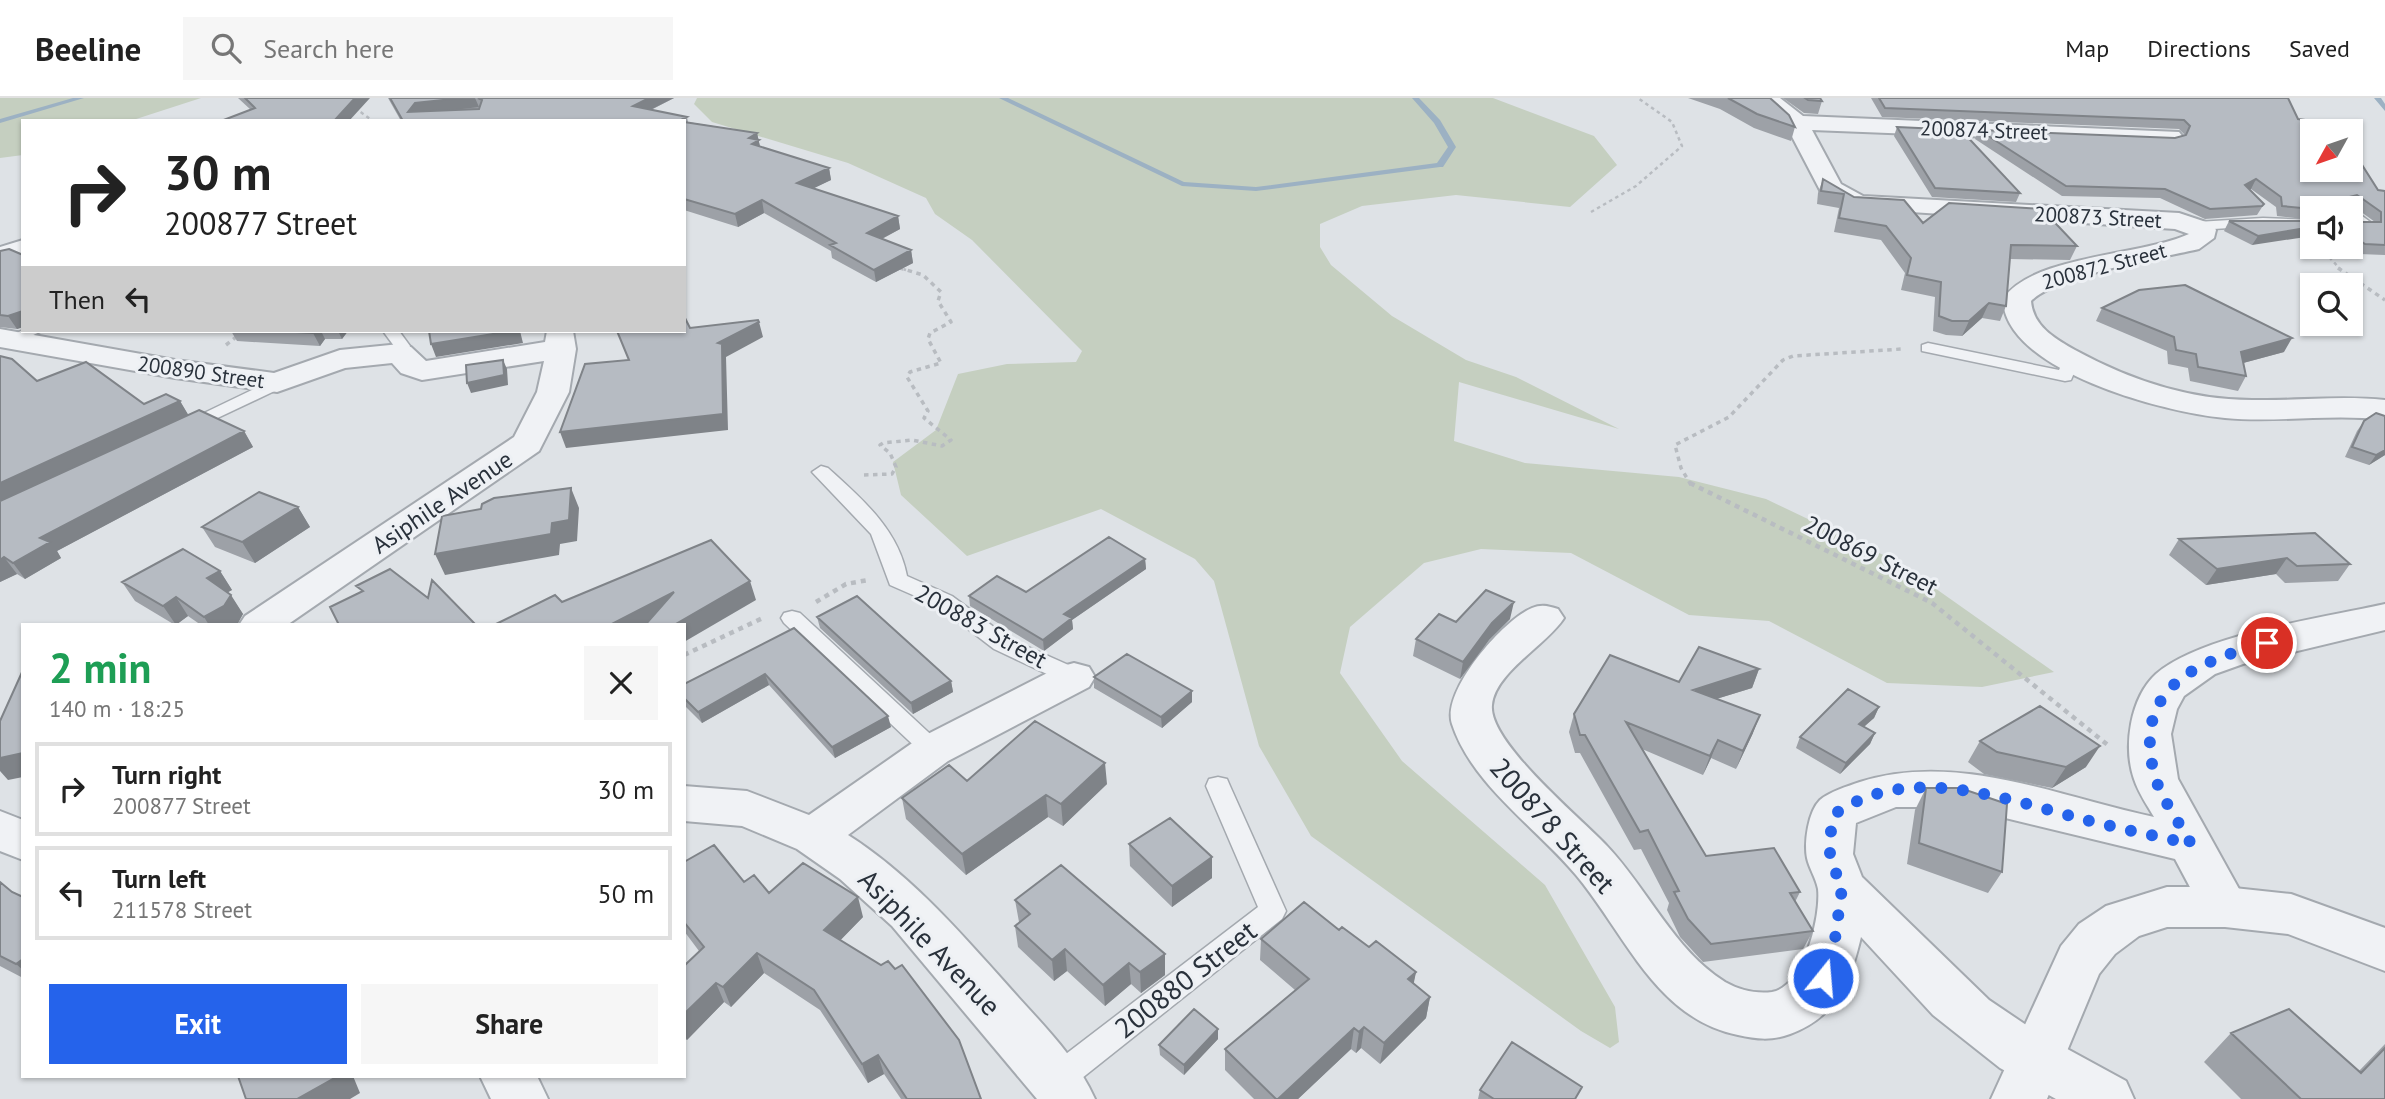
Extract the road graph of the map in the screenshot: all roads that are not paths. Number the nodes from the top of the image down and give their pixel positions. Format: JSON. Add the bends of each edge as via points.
{"nodes":[{"id":1,"x":1766,"y":98,"type":"edge"},
{"id":2,"x":1797,"y":123,"type":"junction"},
{"id":3,"x":2171,"y":137,"type":"edge"},
{"id":4,"x":2259,"y":204,"type":"edge"},
{"id":5,"x":2263,"y":222,"type":"junction"},
{"id":6,"x":2300,"y":224,"type":"edge"},
{"id":7,"x":2193,"y":225,"type":"junction"},
{"id":8,"x":21,"y":249,"type":"edge"},
{"id":9,"x":0,"y":256,"type":"edge"},
{"id":10,"x":15,"y":336,"type":"edge"},
{"id":11,"x":396,"y":342,"type":"edge"},
{"id":12,"x":560,"y":342,"type":"joint"},
{"id":13,"x":1928,"y":348,"type":"road end"},
{"id":14,"x":2071,"y":361,"type":"junction"},
{"id":15,"x":277,"y":383,"type":"junction"},
{"id":16,"x":2385,"y":410,"type":"edge"},
{"id":17,"x":171,"y":433,"type":"edge"},
{"id":18,"x":821,"y":472,"type":"dead end"},
{"id":19,"x":2385,"y":617,"type":"edge"},
{"id":20,"x":792,"y":618,"type":"dead end"},
{"id":21,"x":1544,"y":618,"type":"dead end"},
{"id":22,"x":262,"y":623,"type":"edge"},
{"id":23,"x":1074,"y":677,"type":"joint"},
{"id":24,"x":933,"y":750,"type":"junction"},
{"id":25,"x":1218,"y":786,"type":"dead end"},
{"id":26,"x":686,"y":803,"type":"edge"},
{"id":27,"x":0,"y":830,"type":"edge"},
{"id":28,"x":813,"y":836,"type":"junction"},
{"id":29,"x":21,"y":841,"type":"edge"},
{"id":30,"x":2191,"y":844,"type":"junction"},
{"id":31,"x":1842,"y":888,"type":"junction"},
{"id":32,"x":2225,"y":907,"type":"junction"},
{"id":33,"x":2385,"y":950,"type":"edge"},
{"id":34,"x":508,"y":1078,"type":"edge"},
{"id":35,"x":2028,"y":1080,"type":"edge"},
{"id":36,"x":1062,"y":1089,"type":"edge"},
{"id":37,"x":520,"y":1099,"type":"edge"},
{"id":38,"x":2106,"y":1099,"type":"edge"}],
"edges":[{"from":1,"to":2,"type":"street","name":"200873 Street"},
{"from":2,"to":3,"type":"street","name":"200874 Street"},
{"from":2,"to":7,"type":"street","name":"200873 Street","via":[[1831,189],[1858,203]]},
{"from":4,"to":5,"type":"lane","via":[[2269,212]]},
{"from":5,"to":6,"type":"lane"},
{"from":5,"to":7,"type":"lane"},
{"from":7,"to":14,"type":"street","name":"200872 Street","via":[[2204,235],[2190,243],[2056,276],[2024,291],[2017,299],[2021,321],[2045,345]]},
{"from":8,"to":9,"type":"street"},
{"from":10,"to":15,"type":"street","name":"200890 Street","via":[[175,369]]},
{"from":11,"to":12,"type":"street","name":"200890 Street","via":[[412,366],[422,371]]},
{"from":11,"to":15,"type":"street","name":"200890 Street"},
{"from":12,"to":22,"type":"street","name":"Asiphile Avenue","via":[[560,373],[527,444]]},
{"from":13,"to":14,"type":"lane","via":[[2066,376]]},
{"from":14,"to":16,"type":"street","name":"200872 Street","via":[[2134,388],[2199,405],[2246,410],[2327,405]]},
{"from":15,"to":17,"type":"lane"},
{"from":18,"to":23,"type":"lane","name":"200883 Street","via":[[877,526],[895,561],[897,580],[945,601],[1002,643]]},
{"from":19,"to":30,"type":"street","via":[[2233,652],[2169,686],[2149,734],[2156,779]]},
{"from":20,"to":24,"type":"lane"},
{"from":21,"to":31,"type":"street","name":"200878 Street","via":[[1508,649],[1481,684],[1470,705],[1474,729],[1489,754],[1594,863],[1658,951],[1705,998],[1741,1015],[1777,1016],[1805,1001],[1823,978],[1835,939]]},
{"from":23,"to":24,"type":"street"},
{"from":24,"to":28,"type":"street"},
{"from":25,"to":36,"type":"lane","name":"200880 Street","via":[[1273,911]]},
{"from":26,"to":28,"type":"street","name":"Asiphile Avenue","via":[[747,809]]},
{"from":27,"to":29,"type":"street"},
{"from":28,"to":36,"type":"street","name":"Asiphile Avenue","via":[[857,865],[909,912]]},
{"from":30,"to":31,"type":"street","via":[[2018,800],[1924,787],[1855,800],[1836,813],[1830,858]]},
{"from":30,"to":32,"type":"street"},
{"from":31,"to":35,"type":"street","via":[[1877,917],[1990,1032]]},
{"from":32,"to":33,"type":"street","via":[[2291,914]]},
{"from":32,"to":35,"type":"street","via":[[2167,907],[2123,921],[2096,939],[2079,961]]},
{"from":34,"to":37,"type":"street"},
{"from":35,"to":38,"type":"street","via":[[2077,1080]]}]}
